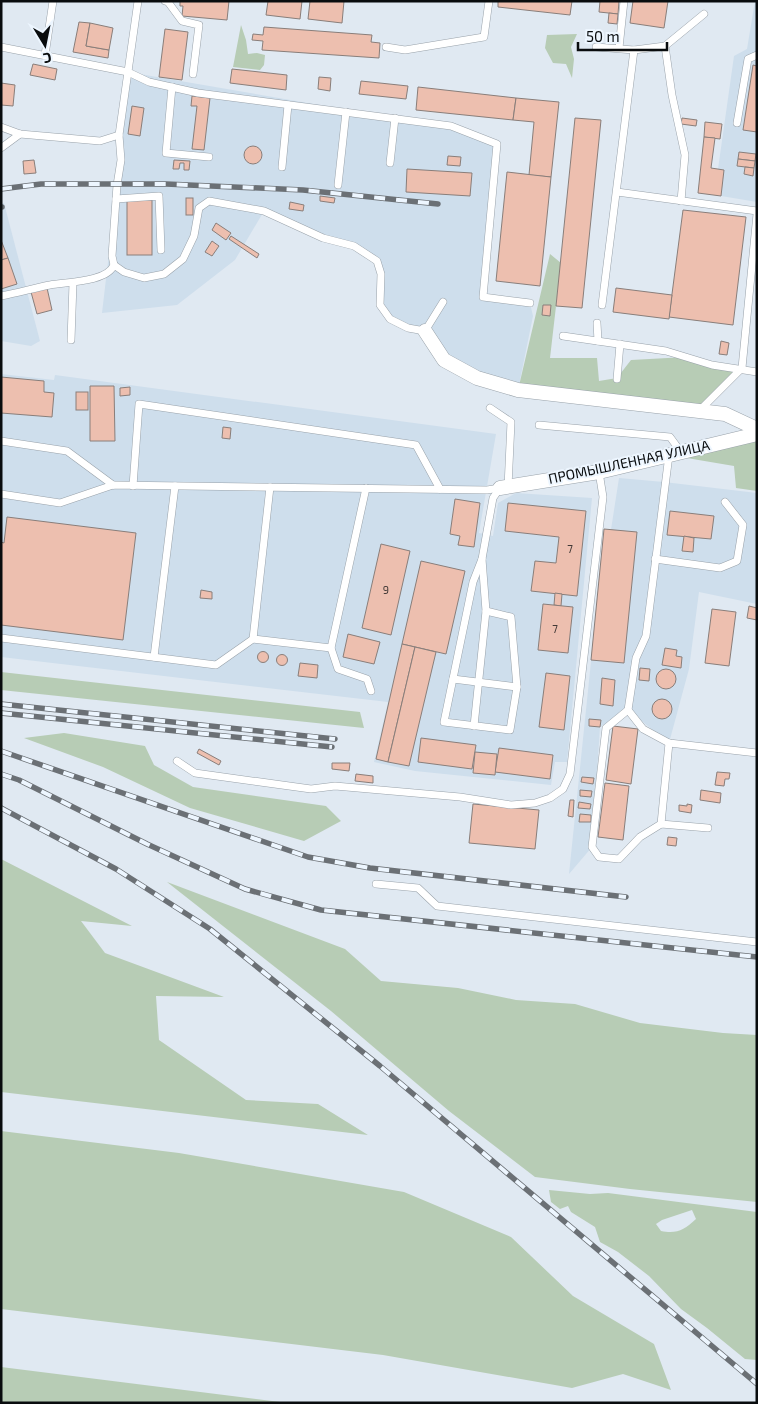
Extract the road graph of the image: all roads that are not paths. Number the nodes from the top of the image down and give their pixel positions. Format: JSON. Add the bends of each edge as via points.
{"nodes":[{"id":1,"x":53,"y":1,"type":"edge"},
{"id":2,"x":138,"y":1,"type":"edge"},
{"id":3,"x":165,"y":1,"type":"edge"},
{"id":4,"x":489,"y":1,"type":"edge"},
{"id":5,"x":624,"y":1,"type":"edge"},
{"id":6,"x":704,"y":14,"type":"dead end"},
{"id":7,"x":665,"y":46,"type":"junction"},
{"id":8,"x":386,"y":47,"type":"dead end"},
{"id":9,"x":596,"y":47,"type":"dead end"},
{"id":10,"x":1,"y":48,"type":"edge"},
{"id":11,"x":619,"y":48,"type":"junction"},
{"id":12,"x":634,"y":50,"type":"junction"},
{"id":13,"x":757,"y":54,"type":"edge"},
{"id":14,"x":45,"y":55,"type":"junction"},
{"id":15,"x":128,"y":72,"type":"junction"},
{"id":16,"x":193,"y":74,"type":"dead end"},
{"id":17,"x":172,"y":87,"type":"junction"},
{"id":18,"x":288,"y":105,"type":"junction"},
{"id":19,"x":346,"y":112,"type":"junction"},
{"id":20,"x":395,"y":118,"type":"junction"},
{"id":21,"x":736,"y":123,"type":"dead end"},
{"id":22,"x":1,"y":127,"type":"edge"},
{"id":23,"x":20,"y":134,"type":"junction"},
{"id":24,"x":119,"y":135,"type":"junction"},
{"id":25,"x":1,"y":148,"type":"edge"},
{"id":26,"x":209,"y":157,"type":"dead end"},
{"id":27,"x":390,"y":163,"type":"dead end"},
{"id":28,"x":282,"y":168,"type":"dead end"},
{"id":29,"x":338,"y":185,"type":"dead end"},
{"id":30,"x":617,"y":192,"type":"junction"},
{"id":31,"x":116,"y":198,"type":"junction"},
{"id":32,"x":682,"y":201,"type":"junction"},
{"id":33,"x":757,"y":213,"type":"edge"},
{"id":34,"x":161,"y":250,"type":"dead end"},
{"id":35,"x":114,"y":264,"type":"junction"},
{"id":36,"x":73,"y":283,"type":"junction"},
{"id":37,"x":1,"y":296,"type":"edge"},
{"id":38,"x":443,"y":302,"type":"dead end"},
{"id":39,"x":530,"y":303,"type":"dead end"},
{"id":40,"x":602,"y":305,"type":"dead end"},
{"id":41,"x":596,"y":323,"type":"dead end"},
{"id":42,"x":425,"y":331,"type":"junction"},
{"id":43,"x":563,"y":336,"type":"dead end"},
{"id":44,"x":71,"y":340,"type":"dead end"},
{"id":45,"x":598,"y":341,"type":"junction"},
{"id":46,"x":620,"y":344,"type":"junction"},
{"id":47,"x":742,"y":368,"type":"junction"},
{"id":48,"x":757,"y":372,"type":"edge"},
{"id":49,"x":617,"y":378,"type":"dead end"},
{"id":50,"x":490,"y":408,"type":"dead end"},
{"id":51,"x":699,"y":411,"type":"junction"},
{"id":52,"x":539,"y":425,"type":"dead end"},
{"id":53,"x":757,"y":429,"type":"edge"},
{"id":54,"x":757,"y":434,"type":"edge"},
{"id":55,"x":1,"y":441,"type":"edge"},
{"id":56,"x":675,"y":453,"type":"junction"},
{"id":57,"x":599,"y":472,"type":"junction"},
{"id":58,"x":113,"y":485,"type":"junction"},
{"id":59,"x":133,"y":486,"type":"junction"},
{"id":60,"x":175,"y":486,"type":"junction"},
{"id":61,"x":270,"y":487,"type":"junction"},
{"id":62,"x":366,"y":488,"type":"junction"},
{"id":63,"x":504,"y":488,"type":"junction"},
{"id":64,"x":440,"y":489,"type":"junction"},
{"id":65,"x":1,"y":494,"type":"edge"},
{"id":66,"x":725,"y":502,"type":"dead end"},
{"id":67,"x":482,"y":559,"type":"junction"},
{"id":68,"x":655,"y":559,"type":"junction"},
{"id":69,"x":486,"y":611,"type":"junction"},
{"id":70,"x":1,"y":638,"type":"edge"},
{"id":71,"x":253,"y":639,"type":"junction"},
{"id":72,"x":331,"y":648,"type":"junction"},
{"id":73,"x":154,"y":657,"type":"junction"},
{"id":74,"x":453,"y":679,"type":"junction"},
{"id":75,"x":478,"y":682,"type":"junction"},
{"id":76,"x":517,"y":687,"type":"junction"},
{"id":77,"x":371,"y":690,"type":"dead end"},
{"id":78,"x":628,"y":710,"type":"junction"},
{"id":79,"x":474,"y":726,"type":"junction"},
{"id":80,"x":669,"y":743,"type":"junction"},
{"id":81,"x":757,"y":753,"type":"edge"},
{"id":82,"x":177,"y":761,"type":"dead end"},
{"id":83,"x":661,"y":824,"type":"junction"},
{"id":84,"x":708,"y":828,"type":"dead end"},
{"id":85,"x":376,"y":884,"type":"dead end"},
{"id":86,"x":757,"y":942,"type":"edge"}],
"edges":[{"from":1,"to":14,"type":"lane"},
{"from":2,"to":15,"type":"lane"},
{"from":3,"to":16,"type":"lane","via":[[182,21],[199,25]]},
{"from":4,"to":8,"type":"lane","via":[[484,38],[405,50]]},
{"from":5,"to":11,"type":"lane"},
{"from":6,"to":7,"type":"lane"},
{"from":7,"to":12,"type":"lane"},
{"from":7,"to":32,"type":"lane","via":[[685,155]]},
{"from":9,"to":11,"type":"lane"},
{"from":10,"to":14,"type":"lane"},
{"from":11,"to":12,"type":"lane"},
{"from":12,"to":30,"type":"lane"},
{"from":13,"to":21,"type":"lane","via":[[748,59]]},
{"from":14,"to":15,"type":"lane"},
{"from":15,"to":17,"type":"lane","via":[[149,82]]},
{"from":15,"to":24,"type":"lane"},
{"from":17,"to":18,"type":"lane"},
{"from":17,"to":26,"type":"lane","via":[[166,153]]},
{"from":18,"to":19,"type":"lane"},
{"from":18,"to":28,"type":"lane"},
{"from":19,"to":20,"type":"lane"},
{"from":19,"to":29,"type":"lane"},
{"from":20,"to":27,"type":"lane"},
{"from":20,"to":39,"type":"lane","via":[[451,126],[497,144],[483,297]]},
{"from":22,"to":23,"type":"lane"},
{"from":23,"to":24,"type":"lane","via":[[100,141]]},
{"from":23,"to":25,"type":"lane"},
{"from":24,"to":31,"type":"lane","via":[[121,160]]},
{"from":30,"to":32,"type":"lane"},
{"from":30,"to":40,"type":"lane"},
{"from":31,"to":34,"type":"lane","via":[[159,196]]},
{"from":31,"to":35,"type":"lane"},
{"from":32,"to":33,"type":"lane"},
{"from":33,"to":47,"type":"lane"},
{"from":35,"to":36,"type":"lane","via":[[112,271]]},
{"from":35,"to":42,"type":"lane","via":[[124,272],[144,278],[164,274],[183,260],[194,236],[199,208],[208,201],[264,211],[323,238],[354,246],[376,261],[381,274],[380,305],[390,320]]},
{"from":36,"to":37,"type":"lane"},
{"from":36,"to":44,"type":"lane"},
{"from":38,"to":42,"type":"lane"},
{"from":41,"to":45,"type":"lane"},
{"from":42,"to":51,"type":"street","via":[[444,360],[477,378],[518,390]]},
{"from":43,"to":45,"type":"lane"},
{"from":45,"to":46,"type":"lane"},
{"from":46,"to":47,"type":"lane"},
{"from":46,"to":49,"type":"lane"},
{"from":47,"to":48,"type":"lane"},
{"from":47,"to":51,"type":"lane"},
{"from":50,"to":63,"type":"lane","via":[[511,422]]},
{"from":51,"to":53,"type":"street","via":[[725,414]]},
{"from":52,"to":56,"type":"lane","via":[[670,437]]},
{"from":54,"to":56,"type":"street","name":"ПРОМЫШЛЕННАЯ УЛИЦА"},
{"from":55,"to":58,"type":"lane","via":[[67,451]]},
{"from":56,"to":57,"type":"street","name":"ПРОМЫШЛЕННАЯ УЛИЦА"},
{"from":56,"to":68,"type":"lane"},
{"from":57,"to":63,"type":"street","name":"ПРОМЫШЛЕННАЯ УЛИЦА"},
{"from":57,"to":82,"type":"lane","via":[[602,497],[570,774],[563,789],[550,798],[511,805],[335,786],[311,789],[195,773]]},
{"from":58,"to":59,"type":"lane"},
{"from":58,"to":65,"type":"lane","via":[[60,503]]},
{"from":59,"to":60,"type":"lane"},
{"from":59,"to":64,"type":"lane","via":[[139,404],[416,444]]},
{"from":60,"to":61,"type":"lane"},
{"from":60,"to":73,"type":"lane"},
{"from":61,"to":62,"type":"lane"},
{"from":61,"to":71,"type":"lane"},
{"from":62,"to":64,"type":"lane"},
{"from":62,"to":72,"type":"lane"},
{"from":63,"to":64,"type":"lane"},
{"from":63,"to":67,"type":"lane","via":[[493,498]]},
{"from":66,"to":68,"type":"lane","via":[[743,525],[737,561],[720,568]]},
{"from":67,"to":69,"type":"lane"},
{"from":67,"to":74,"type":"lane","via":[[472,582]]},
{"from":68,"to":78,"type":"lane","via":[[646,636],[636,658]]},
{"from":69,"to":75,"type":"lane"},
{"from":69,"to":76,"type":"lane","via":[[511,617]]},
{"from":70,"to":73,"type":"lane"},
{"from":71,"to":72,"type":"lane"},
{"from":71,"to":73,"type":"lane","via":[[216,665]]},
{"from":72,"to":77,"type":"lane","via":[[338,669],[367,679]]},
{"from":74,"to":75,"type":"lane"},
{"from":74,"to":79,"type":"lane","via":[[444,722]]},
{"from":75,"to":76,"type":"lane"},
{"from":75,"to":79,"type":"lane"},
{"from":76,"to":79,"type":"lane","via":[[510,730]]},
{"from":78,"to":80,"type":"lane","via":[[643,729]]},
{"from":78,"to":83,"type":"lane","via":[[606,728],[592,847],[599,857],[619,859],[640,838]]},
{"from":80,"to":81,"type":"lane"},
{"from":80,"to":83,"type":"lane"},
{"from":83,"to":84,"type":"lane"},
{"from":85,"to":86,"type":"lane","via":[[418,888],[437,906]]}]}
